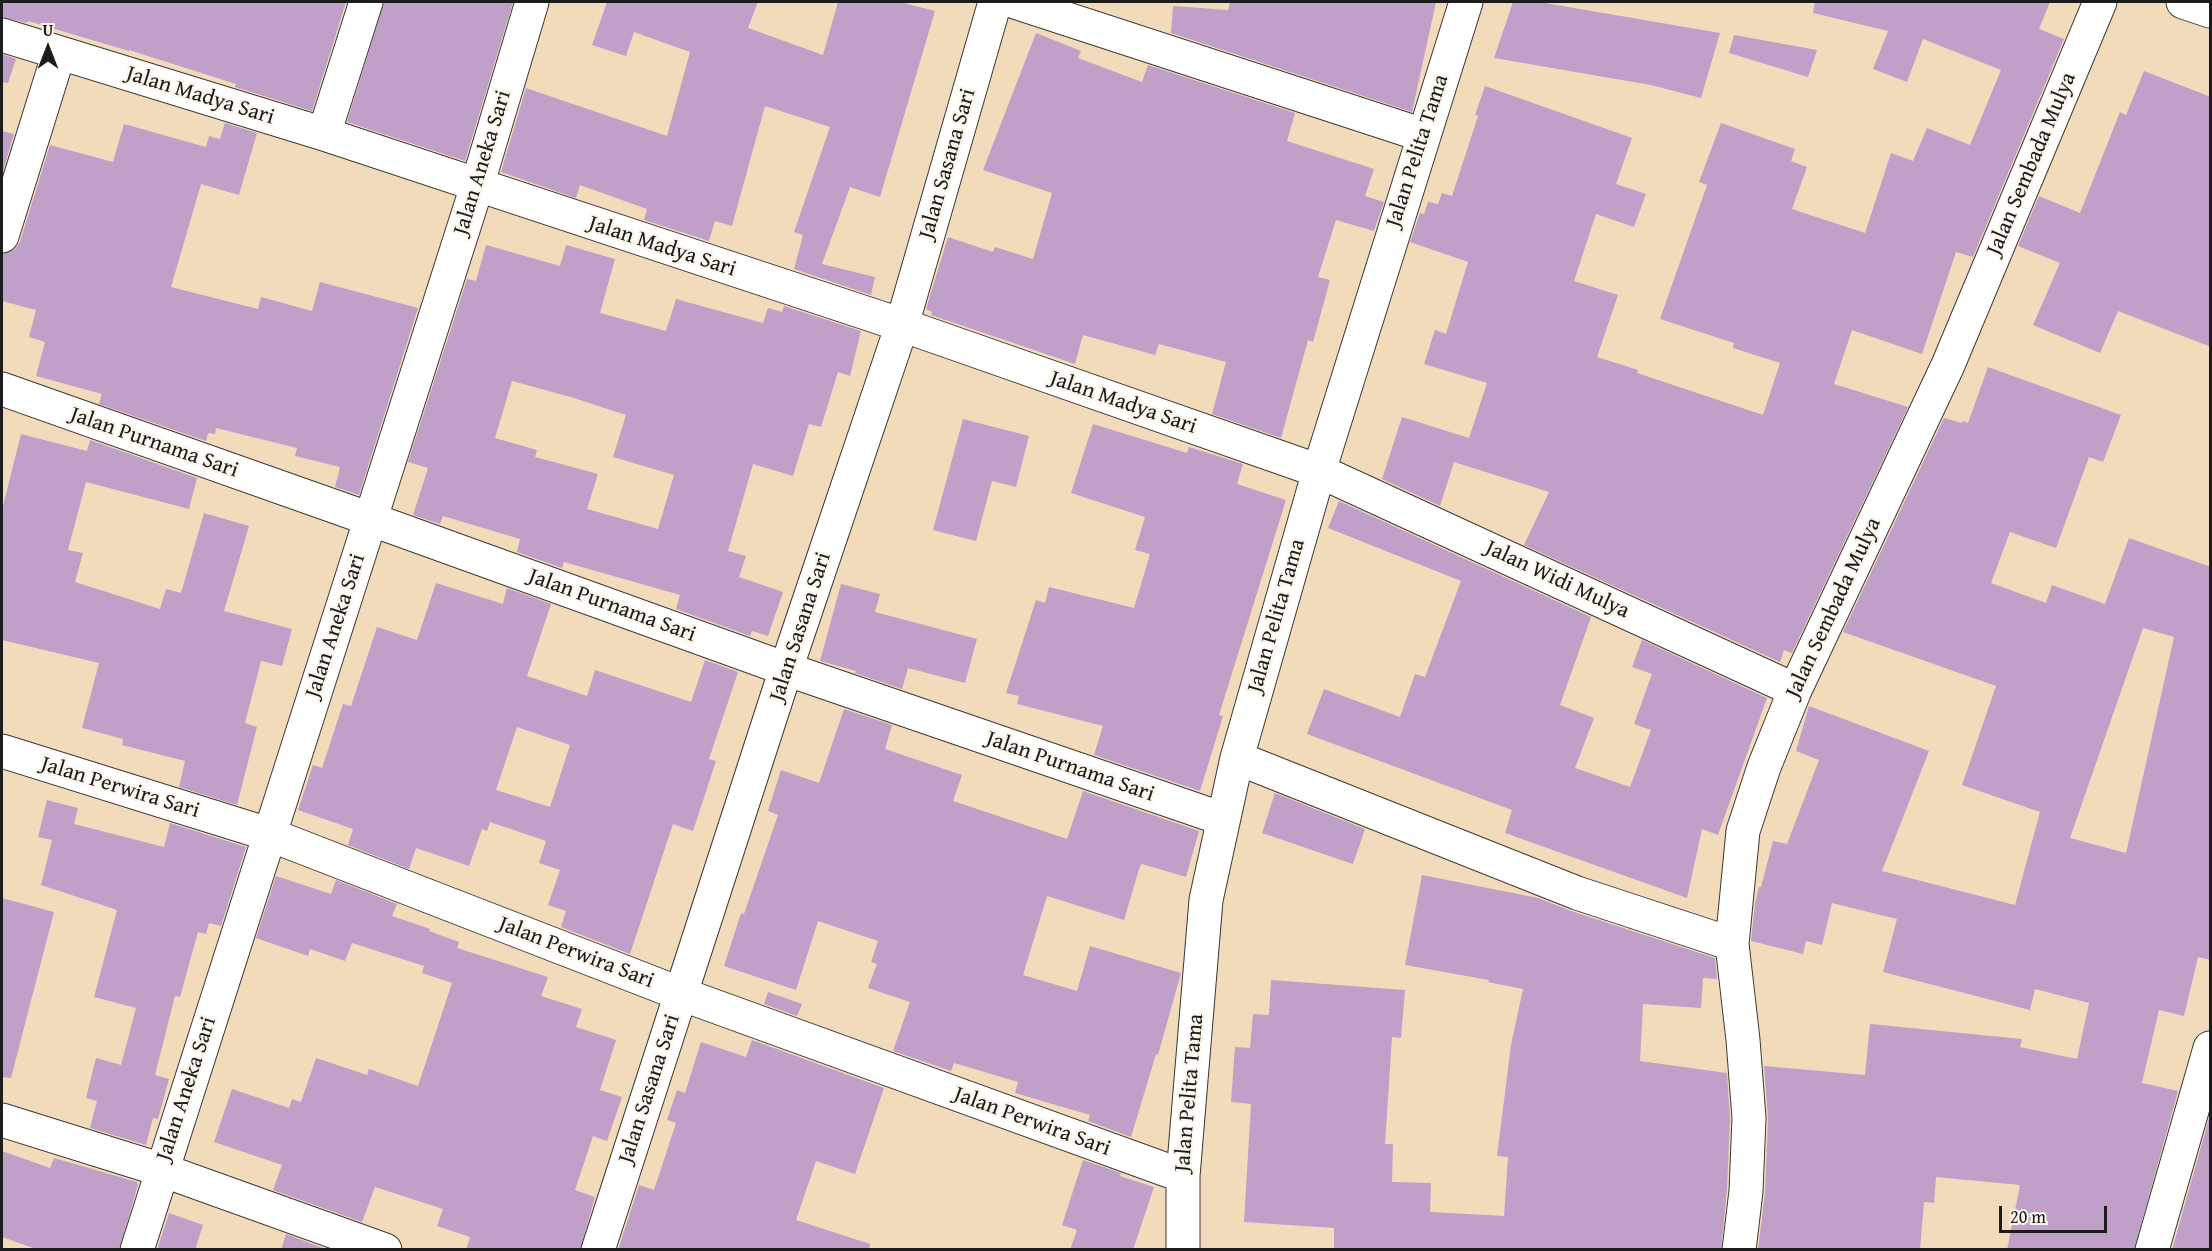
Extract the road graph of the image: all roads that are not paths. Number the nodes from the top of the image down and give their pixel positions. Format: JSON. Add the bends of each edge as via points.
{"nodes":[{"id":1,"x":366,"y":2,"type":"edge"},
{"id":2,"x":532,"y":2,"type":"edge"},
{"id":3,"x":995,"y":2,"type":"edge"},
{"id":4,"x":1015,"y":2,"type":"edge"},
{"id":5,"x":1466,"y":2,"type":"edge"},
{"id":6,"x":2100,"y":2,"type":"edge"},
{"id":7,"x":2183,"y":2,"type":"edge"},
{"id":8,"x":2211,"y":10,"type":"edge"},
{"id":9,"x":2,"y":35,"type":"edge"},
{"id":10,"x":58,"y":53,"type":"junction"},
{"id":11,"x":324,"y":134,"type":"junction"},
{"id":12,"x":1423,"y":135,"type":"junction"},
{"id":13,"x":477,"y":186,"type":"junction"},
{"id":14,"x":2,"y":236,"type":"edge"},
{"id":15,"x":902,"y":326,"type":"junction"},
{"id":16,"x":2,"y":389,"type":"edge"},
{"id":17,"x":1319,"y":471,"type":"junction"},
{"id":18,"x":370,"y":519,"type":"junction"},
{"id":19,"x":786,"y":669,"type":"junction"},
{"id":20,"x":1795,"y":690,"type":"junction"},
{"id":21,"x":2,"y":751,"type":"edge"},
{"id":22,"x":1237,"y":758,"type":"junction"},
{"id":23,"x":1223,"y":819,"type":"junction"},
{"id":24,"x":268,"y":834,"type":"junction"},
{"id":25,"x":1732,"y":944,"type":"junction"},
{"id":26,"x":681,"y":994,"type":"junction"},
{"id":27,"x":2211,"y":1048,"type":"edge"},
{"id":28,"x":2,"y":1120,"type":"edge"},
{"id":29,"x":162,"y":1170,"type":"junction"},
{"id":30,"x":1183,"y":1176,"type":"junction"},
{"id":31,"x":136,"y":1250,"type":"edge"},
{"id":32,"x":385,"y":1250,"type":"edge"},
{"id":33,"x":598,"y":1250,"type":"edge"},
{"id":34,"x":1183,"y":1250,"type":"edge"},
{"id":35,"x":1739,"y":1250,"type":"edge"},
{"id":36,"x":2152,"y":1250,"type":"edge"}],
"edges":[{"from":1,"to":11,"type":"street"},
{"from":2,"to":13,"type":"street","name":"Jalan Aneka Sari"},
{"from":3,"to":15,"type":"street","name":"Jalan Sasana Sari"},
{"from":4,"to":12,"type":"street"},
{"from":5,"to":12,"type":"street","name":"Jalan Pelita Tama"},
{"from":6,"to":20,"type":"street","name":"Jalan Sembada Mulya","via":[[1948,365]]},
{"from":7,"to":8,"type":"street"},
{"from":9,"to":10,"type":"street","name":"Jalan Madya Sari"},
{"from":10,"to":11,"type":"street","name":"Jalan Madya Sari"},
{"from":10,"to":14,"type":"street"},
{"from":11,"to":13,"type":"street","name":"Jalan Madya Sari"},
{"from":12,"to":17,"type":"street","name":"Jalan Pelita Tama"},
{"from":13,"to":15,"type":"street","name":"Jalan Madya Sari"},
{"from":13,"to":18,"type":"street","name":"Jalan Aneka Sari"},
{"from":15,"to":17,"type":"street","name":"Jalan Madya Sari"},
{"from":15,"to":19,"type":"street","name":"Jalan Sasana Sari"},
{"from":16,"to":18,"type":"street","name":"Jalan Purnama Sari"},
{"from":17,"to":20,"type":"street","name":"Jalan Widi Mulya"},
{"from":17,"to":22,"type":"street","name":"Jalan Pelita Tama"},
{"from":18,"to":19,"type":"street","name":"Jalan Purnama Sari"},
{"from":18,"to":24,"type":"street","name":"Jalan Aneka Sari"},
{"from":19,"to":23,"type":"street","name":"Jalan Purnama Sari"},
{"from":19,"to":26,"type":"street","name":"Jalan Sasana Sari"},
{"from":20,"to":25,"type":"street","name":"Jalan Sembada Mulya","via":[[1743,831]]},
{"from":21,"to":24,"type":"street","name":"Jalan Perwira Sari"},
{"from":22,"to":23,"type":"street","name":"Jalan Pelita Tama"},
{"from":22,"to":25,"type":"street","via":[[1577,893]]},
{"from":23,"to":30,"type":"street","name":"Jalan Pelita Tama","via":[[1206,900]]},
{"from":24,"to":26,"type":"street","name":"Jalan Perwira Sari"},
{"from":24,"to":29,"type":"street","name":"Jalan Aneka Sari"},
{"from":25,"to":35,"type":"street","name":"Jalan Sembada Mulya","via":[[1749,1118]]},
{"from":26,"to":30,"type":"street","name":"Jalan Perwira Sari"},
{"from":26,"to":33,"type":"street","name":"Jalan Sasana Sari"},
{"from":27,"to":36,"type":"street"},
{"from":28,"to":29,"type":"street"},
{"from":29,"to":31,"type":"street","name":"Jalan Aneka Sari"},
{"from":29,"to":32,"type":"street"},
{"from":30,"to":34,"type":"street","name":"Jalan Pelita Tama"}]}
